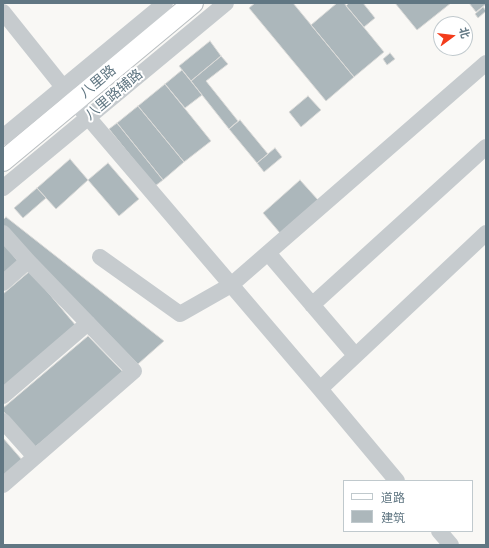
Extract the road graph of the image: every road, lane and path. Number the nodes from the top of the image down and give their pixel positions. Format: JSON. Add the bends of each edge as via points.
{"nodes":[{"id":1,"x":226,"y":3,"type":"edge"},
{"id":2,"x":176,"y":6,"type":"edge"},
{"id":3,"x":3,"y":12,"type":"edge"},
{"id":4,"x":486,"y":63,"type":"edge"},
{"id":5,"x":69,"y":95,"type":"junction"},
{"id":6,"x":88,"y":117,"type":"junction"},
{"id":7,"x":3,"y":137,"type":"edge"},
{"id":8,"x":486,"y":147,"type":"edge"},
{"id":9,"x":3,"y":161,"type":"edge"},
{"id":10,"x":3,"y":188,"type":"edge"},
{"id":11,"x":3,"y":233,"type":"edge"},
{"id":12,"x":486,"y":233,"type":"edge"},
{"id":13,"x":268,"y":253,"type":"junction"},
{"id":14,"x":100,"y":257,"type":"dead end"},
{"id":15,"x":28,"y":261,"type":"junction"},
{"id":16,"x":3,"y":283,"type":"edge"},
{"id":17,"x":231,"y":285,"type":"junction"},
{"id":18,"x":312,"y":305,"type":"junction"},
{"id":19,"x":88,"y":323,"type":"junction"},
{"id":20,"x":355,"y":355,"type":"junction"},
{"id":21,"x":320,"y":389,"type":"junction"},
{"id":22,"x":3,"y":396,"type":"edge"},
{"id":23,"x":3,"y":421,"type":"edge"},
{"id":24,"x":35,"y":457,"type":"junction"},
{"id":25,"x":396,"y":480,"type":"edge"},
{"id":26,"x":3,"y":485,"type":"edge"},
{"id":27,"x":440,"y":532,"type":"edge"},
{"id":28,"x":450,"y":545,"type":"edge"}],
"edges":[{"from":1,"to":6,"type":"street","name":"八里路辅路"},
{"from":2,"to":5,"type":"main road","name":"八里路"},
{"from":3,"to":5,"type":"street"},
{"from":4,"to":13,"type":"street"},
{"from":5,"to":6,"type":"street"},
{"from":5,"to":7,"type":"street"},
{"from":5,"to":9,"type":"main road","name":"八里路"},
{"from":6,"to":10,"type":"street","name":"八里路辅路"},
{"from":6,"to":17,"type":"street"},
{"from":8,"to":18,"type":"street"},
{"from":11,"to":15,"type":"street"},
{"from":12,"to":20,"type":"street"},
{"from":13,"to":17,"type":"street"},
{"from":13,"to":18,"type":"street"},
{"from":14,"to":17,"type":"street","via":[[180,314]]},
{"from":15,"to":16,"type":"street"},
{"from":15,"to":19,"type":"street"},
{"from":17,"to":21,"type":"street"},
{"from":18,"to":20,"type":"street"},
{"from":19,"to":22,"type":"street"},
{"from":19,"to":24,"type":"street","via":[[134,371]]},
{"from":20,"to":21,"type":"street"},
{"from":21,"to":25,"type":"street"},
{"from":23,"to":24,"type":"street"},
{"from":24,"to":26,"type":"street"},
{"from":27,"to":28,"type":"street"}]}
